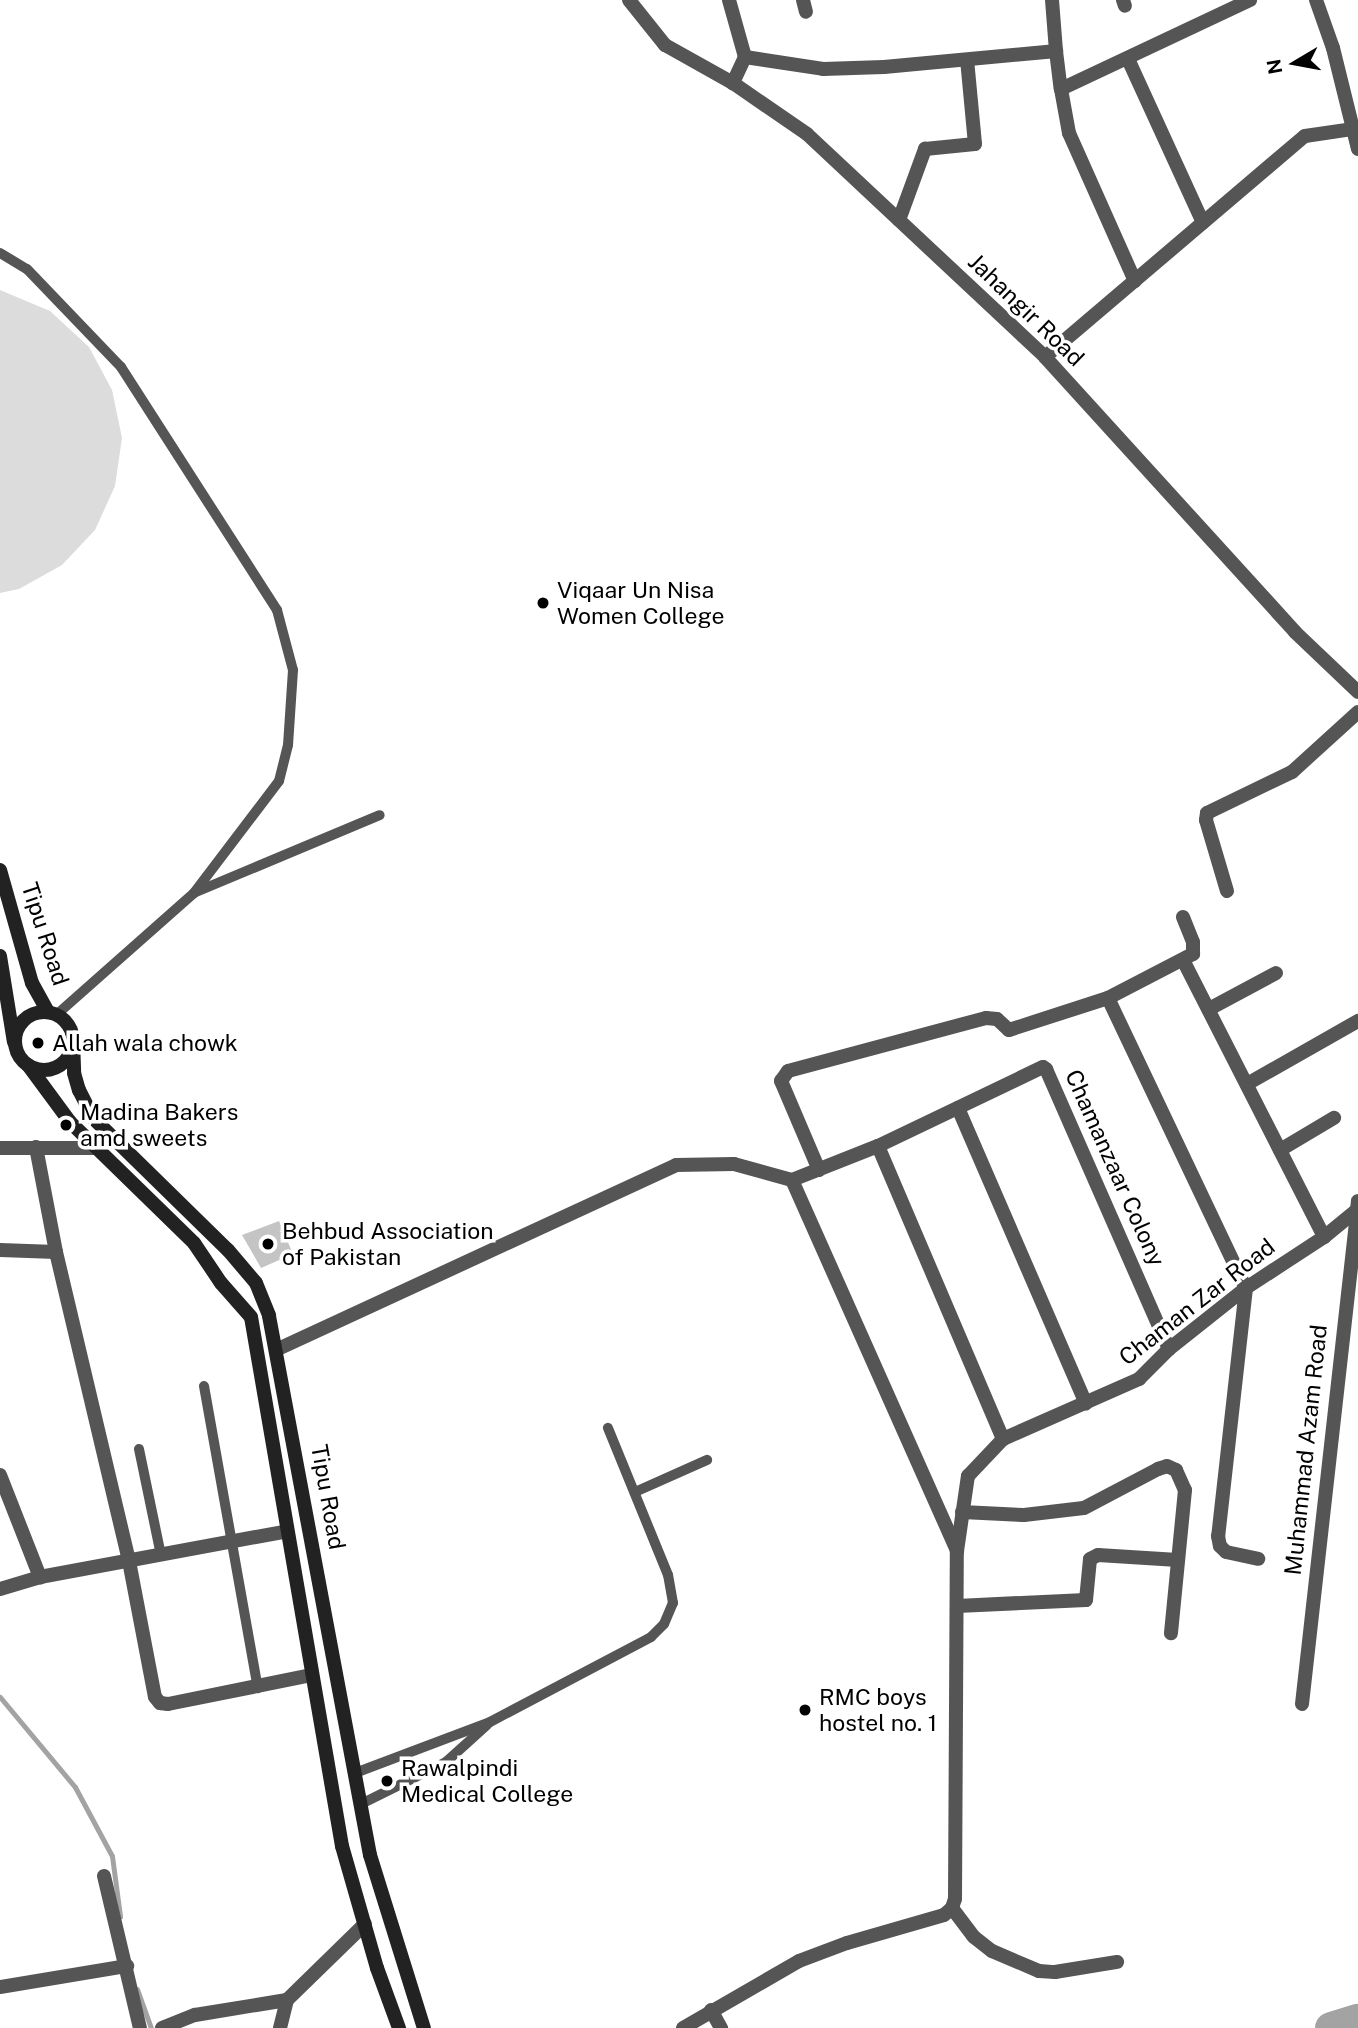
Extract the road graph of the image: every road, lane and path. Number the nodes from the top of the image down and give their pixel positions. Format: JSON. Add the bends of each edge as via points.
{"nodes":[{"id":1,"x":629,"y":0,"type":"edge"},
{"id":2,"x":729,"y":0,"type":"edge"},
{"id":3,"x":1052,"y":0,"type":"edge"},
{"id":4,"x":1250,"y":0,"type":"edge"},
{"id":5,"x":1316,"y":0,"type":"edge"},
{"id":6,"x":1056,"y":51,"type":"junction"},
{"id":7,"x":744,"y":57,"type":"junction"},
{"id":8,"x":1128,"y":59,"type":"junction"},
{"id":9,"x":967,"y":60,"type":"junction"},
{"id":10,"x":733,"y":83,"type":"junction"},
{"id":11,"x":1061,"y":89,"type":"junction"},
{"id":12,"x":1353,"y":129,"type":"junction"},
{"id":13,"x":1358,"y":149,"type":"edge"},
{"id":14,"x":899,"y":220,"type":"junction"},
{"id":15,"x":1203,"y":223,"type":"junction"},
{"id":16,"x":0,"y":253,"type":"edge"},
{"id":17,"x":1135,"y":281,"type":"junction"},
{"id":18,"x":1045,"y":357,"type":"junction"},
{"id":19,"x":1358,"y":692,"type":"edge"},
{"id":20,"x":1358,"y":712,"type":"edge"},
{"id":21,"x":380,"y":815,"type":"dead end"},
{"id":22,"x":0,"y":870,"type":"edge"},
{"id":23,"x":1227,"y":891,"type":"dead end"},
{"id":24,"x":194,"y":893,"type":"junction"},
{"id":25,"x":1183,"y":918,"type":"dead end"},
{"id":26,"x":0,"y":956,"type":"edge"},
{"id":27,"x":1183,"y":960,"type":"junction"},
{"id":28,"x":1276,"y":973,"type":"dead end"},
{"id":29,"x":1108,"y":998,"type":"junction"},
{"id":30,"x":1209,"y":1009,"type":"junction"},
{"id":31,"x":52,"y":1013,"type":"junction"},
{"id":32,"x":1358,"y":1021,"type":"edge"},
{"id":33,"x":73,"y":1039,"type":"junction"},
{"id":34,"x":15,"y":1046,"type":"junction"},
{"id":35,"x":28,"y":1065,"type":"junction"},
{"id":36,"x":1247,"y":1084,"type":"junction"},
{"id":37,"x":958,"y":1108,"type":"junction"},
{"id":38,"x":1334,"y":1118,"type":"dead end"},
{"id":39,"x":878,"y":1146,"type":"junction"},
{"id":40,"x":36,"y":1147,"type":"junction"},
{"id":41,"x":0,"y":1148,"type":"edge"},
{"id":42,"x":97,"y":1148,"type":"junction"},
{"id":43,"x":1280,"y":1150,"type":"junction"},
{"id":44,"x":819,"y":1170,"type":"junction"},
{"id":45,"x":792,"y":1180,"type":"junction"},
{"id":46,"x":1357,"y":1205,"type":"edge"},
{"id":47,"x":1324,"y":1237,"type":"junction"},
{"id":48,"x":0,"y":1250,"type":"edge"},
{"id":49,"x":56,"y":1252,"type":"junction"},
{"id":50,"x":1246,"y":1287,"type":"junction"},
{"id":51,"x":278,"y":1349,"type":"junction"},
{"id":52,"x":1169,"y":1349,"type":"junction"},
{"id":53,"x":204,"y":1386,"type":"dead end"},
{"id":54,"x":1086,"y":1404,"type":"junction"},
{"id":55,"x":608,"y":1428,"type":"dead end"},
{"id":56,"x":1003,"y":1439,"type":"junction"},
{"id":57,"x":139,"y":1449,"type":"dead end"},
{"id":58,"x":707,"y":1460,"type":"dead end"},
{"id":59,"x":0,"y":1475,"type":"edge"},
{"id":60,"x":635,"y":1492,"type":"junction"},
{"id":61,"x":962,"y":1512,"type":"junction"},
{"id":62,"x":287,"y":1531,"type":"junction"},
{"id":63,"x":232,"y":1541,"type":"junction"},
{"id":64,"x":957,"y":1551,"type":"junction"},
{"id":65,"x":161,"y":1555,"type":"junction"},
{"id":66,"x":1258,"y":1559,"type":"dead end"},
{"id":67,"x":1178,"y":1560,"type":"junction"},
{"id":68,"x":129,"y":1561,"type":"junction"},
{"id":69,"x":40,"y":1577,"type":"junction"},
{"id":70,"x":0,"y":1589,"type":"edge"},
{"id":71,"x":957,"y":1606,"type":"junction"},
{"id":72,"x":1171,"y":1633,"type":"dead end"},
{"id":73,"x":312,"y":1675,"type":"junction"},
{"id":74,"x":258,"y":1688,"type":"junction"},
{"id":75,"x":1301,"y":1704,"type":"dead end"},
{"id":76,"x":490,"y":1722,"type":"junction"},
{"id":77,"x":355,"y":1773,"type":"junction"},
{"id":78,"x":361,"y":1804,"type":"junction"},
{"id":79,"x":104,"y":1876,"type":"dead end"},
{"id":80,"x":952,"y":1909,"type":"junction"},
{"id":81,"x":365,"y":1924,"type":"junction"},
{"id":82,"x":1117,"y":1962,"type":"dead end"},
{"id":83,"x":127,"y":1966,"type":"junction"},
{"id":84,"x":0,"y":1987,"type":"edge"},
{"id":85,"x":287,"y":2000,"type":"junction"},
{"id":86,"x":711,"y":2011,"type":"junction"},
{"id":87,"x":168,"y":2026,"type":"edge"},
{"id":88,"x":140,"y":2028,"type":"edge"},
{"id":89,"x":280,"y":2028,"type":"edge"},
{"id":90,"x":399,"y":2028,"type":"edge"},
{"id":91,"x":424,"y":2028,"type":"edge"},
{"id":92,"x":683,"y":2028,"type":"edge"},
{"id":93,"x":721,"y":2028,"type":"edge"}],
"edges":[{"from":1,"to":10,"type":"street","name":"Jahangir Road","via":[[665,45]]},
{"from":2,"to":7,"type":"street"},
{"from":3,"to":6,"type":"street"},
{"from":4,"to":8,"type":"street"},
{"from":5,"to":12,"type":"street"},
{"from":6,"to":9,"type":"street"},
{"from":6,"to":11,"type":"street"},
{"from":7,"to":9,"type":"street","via":[[822,69]]},
{"from":7,"to":10,"type":"street"},
{"from":8,"to":11,"type":"street"},
{"from":8,"to":15,"type":"street"},
{"from":9,"to":14,"type":"street","via":[[975,144],[925,149]]},
{"from":10,"to":14,"type":"street","name":"Jahangir Road","via":[[807,134]]},
{"from":11,"to":17,"type":"street","via":[[1069,133]]},
{"from":12,"to":13,"type":"street"},
{"from":12,"to":15,"type":"street","via":[[1305,136]]},
{"from":14,"to":18,"type":"street","name":"Jahangir Road"},
{"from":15,"to":17,"type":"street"},
{"from":16,"to":24,"type":"lane","via":[[27,269],[121,367],[277,610],[293,670],[288,745],[279,781]]},
{"from":17,"to":18,"type":"street"},
{"from":18,"to":19,"type":"street","name":"Jahangir Road","via":[[1295,632]]},
{"from":20,"to":23,"type":"street","via":[[1292,772],[1207,813]]},
{"from":21,"to":24,"type":"lane"},
{"from":22,"to":31,"type":"main road","name":"Tipu Road","via":[[32,983]]},
{"from":24,"to":31,"type":"lane"},
{"from":25,"to":27,"type":"street","via":[[1195,950]]},
{"from":26,"to":34,"type":"main road"},
{"from":27,"to":29,"type":"street"},
{"from":27,"to":30,"type":"street"},
{"from":28,"to":30,"type":"street"},
{"from":29,"to":44,"type":"street","via":[[1009,1030],[997,1019],[986,1018],[788,1071],[781,1081]]},
{"from":29,"to":50,"type":"street"},
{"from":30,"to":36,"type":"street"},
{"from":31,"to":33,"type":"main road","via":[[68,1024]]},
{"from":31,"to":34,"type":"main road","via":[[37,1013],[19,1025]]},
{"from":32,"to":36,"type":"street"},
{"from":33,"to":35,"type":"main road","via":[[64,1063],[40,1070]]},
{"from":33,"to":51,"type":"main road","name":"Tipu Road","via":[[74,1073],[93,1118],[257,1283]]},
{"from":34,"to":35,"type":"main road"},
{"from":35,"to":42,"type":"main road","via":[[70,1122]]},
{"from":36,"to":43,"type":"street"},
{"from":37,"to":39,"type":"street","name":"Chamanzaar Colony"},
{"from":37,"to":52,"type":"street","name":"Chamanzaar Colony","via":[[1039,1068],[1046,1069]]},
{"from":37,"to":54,"type":"street"},
{"from":38,"to":43,"type":"street"},
{"from":39,"to":44,"type":"street","name":"Chamanzaar Colony"},
{"from":39,"to":56,"type":"street"},
{"from":40,"to":41,"type":"street"},
{"from":40,"to":42,"type":"street"},
{"from":40,"to":49,"type":"street"},
{"from":42,"to":62,"type":"main road","via":[[194,1243],[251,1317]]},
{"from":43,"to":47,"type":"street"},
{"from":44,"to":45,"type":"street","name":"Chamanzaar Colony"},
{"from":45,"to":51,"type":"street","via":[[734,1164],[676,1165]]},
{"from":45,"to":64,"type":"street"},
{"from":46,"to":47,"type":"street","name":"Chaman Zar Road"},
{"from":46,"to":75,"type":"street","name":"Muhammad Azam Road"},
{"from":47,"to":50,"type":"street","name":"Chaman Zar Road"},
{"from":48,"to":49,"type":"street"},
{"from":49,"to":68,"type":"street"},
{"from":50,"to":52,"type":"street","name":"Chaman Zar Road"},
{"from":50,"to":66,"type":"street","via":[[1218,1536],[1226,1552]]},
{"from":51,"to":77,"type":"main road","name":"Tipu Road"},
{"from":52,"to":54,"type":"street","name":"Chaman Zar Road","via":[[1139,1379]]},
{"from":53,"to":63,"type":"lane"},
{"from":54,"to":56,"type":"street","name":"Chaman Zar Road"},
{"from":55,"to":60,"type":"lane"},
{"from":56,"to":61,"type":"street","name":"Chaman Zar Road","via":[[968,1476]]},
{"from":57,"to":65,"type":"lane"},
{"from":58,"to":60,"type":"lane"},
{"from":59,"to":69,"type":"street"},
{"from":60,"to":76,"type":"lane","via":[[672,1592],[673,1603],[664,1624],[651,1637]]},
{"from":61,"to":64,"type":"street","name":"Chaman Zar Road"},
{"from":61,"to":67,"type":"street","via":[[1024,1516],[1084,1508],[1167,1466],[1176,1469],[1185,1490]]},
{"from":62,"to":63,"type":"street"},
{"from":62,"to":73,"type":"main road"},
{"from":63,"to":65,"type":"street"},
{"from":63,"to":74,"type":"lane"},
{"from":64,"to":71,"type":"street","name":"Chaman Zar Road"},
{"from":65,"to":68,"type":"street"},
{"from":67,"to":71,"type":"street","via":[[1098,1555],[1090,1559],[1086,1600]]},
{"from":67,"to":72,"type":"street"},
{"from":68,"to":69,"type":"street"},
{"from":68,"to":74,"type":"street","via":[[155,1697],[160,1703]]},
{"from":69,"to":70,"type":"street"},
{"from":71,"to":80,"type":"street","name":"Chaman Zar Road"},
{"from":73,"to":74,"type":"street"},
{"from":73,"to":81,"type":"main road","via":[[342,1846]]},
{"from":76,"to":77,"type":"lane"},
{"from":76,"to":78,"type":"lane","via":[[446,1762]]},
{"from":77,"to":78,"type":"main road","name":"Tipu Road"},
{"from":78,"to":91,"type":"main road","name":"Tipu Road","via":[[370,1855]]},
{"from":79,"to":83,"type":"street"},
{"from":80,"to":82,"type":"street","via":[[992,1951],[1039,1971]]},
{"from":80,"to":86,"type":"street","via":[[800,1961]]},
{"from":81,"to":85,"type":"street"},
{"from":81,"to":90,"type":"main road"},
{"from":83,"to":84,"type":"street"},
{"from":83,"to":88,"type":"street"},
{"from":85,"to":87,"type":"street","via":[[195,2015]]},
{"from":85,"to":89,"type":"street"},
{"from":86,"to":92,"type":"street"},
{"from":86,"to":93,"type":"street"}]}
